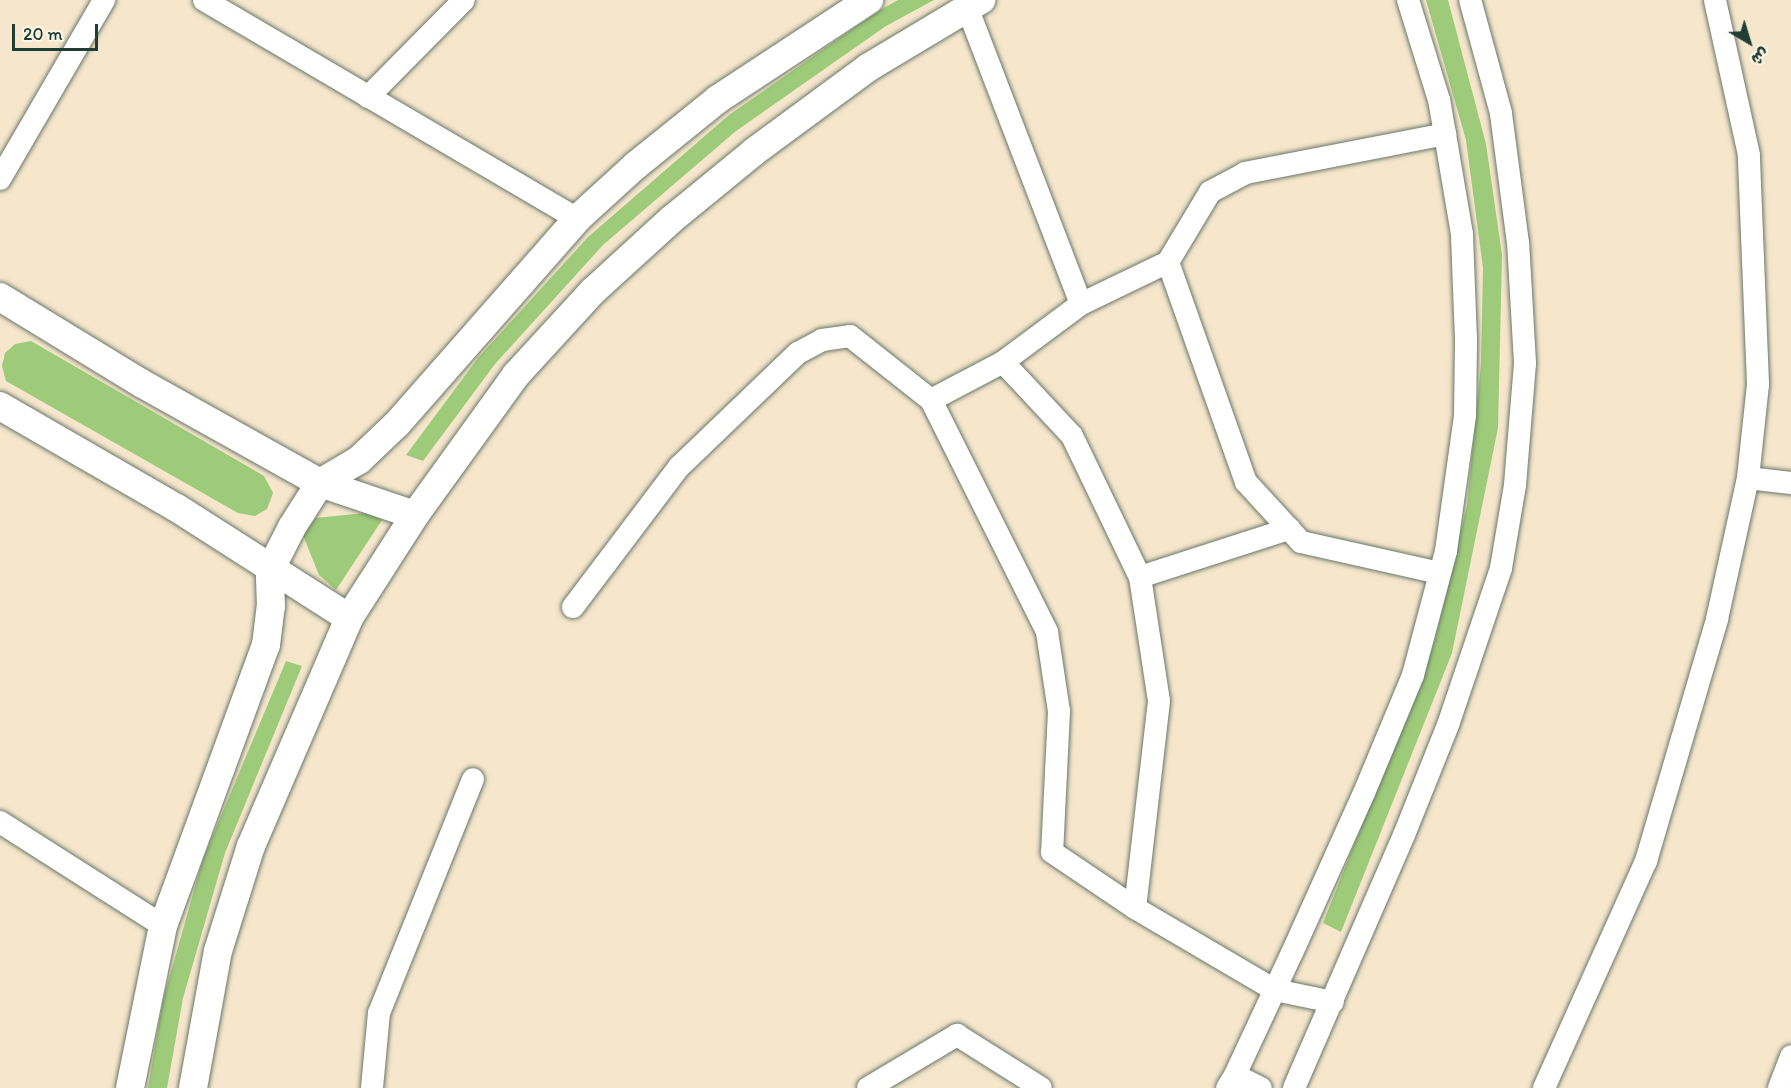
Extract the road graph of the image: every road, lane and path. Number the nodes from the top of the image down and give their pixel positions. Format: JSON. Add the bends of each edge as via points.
{"nodes":[{"id":1,"x":104,"y":0,"type":"edge"},
{"id":2,"x":204,"y":0,"type":"edge"},
{"id":3,"x":464,"y":0,"type":"edge"},
{"id":4,"x":869,"y":0,"type":"edge"},
{"id":5,"x":1408,"y":0,"type":"edge"},
{"id":6,"x":1470,"y":0,"type":"edge"},
{"id":7,"x":1715,"y":0,"type":"edge"},
{"id":8,"x":974,"y":3,"type":"edge"},
{"id":9,"x":368,"y":96,"type":"junction"},
{"id":10,"x":1445,"y":134,"type":"junction"},
{"id":11,"x":0,"y":179,"type":"edge"},
{"id":12,"x":577,"y":219,"type":"junction"},
{"id":13,"x":1168,"y":262,"type":"junction"},
{"id":14,"x":0,"y":297,"type":"edge"},
{"id":15,"x":1081,"y":304,"type":"junction"},
{"id":16,"x":1003,"y":362,"type":"junction"},
{"id":17,"x":931,"y":400,"type":"junction"},
{"id":18,"x":0,"y":406,"type":"edge"},
{"id":19,"x":1748,"y":478,"type":"junction"},
{"id":20,"x":320,"y":483,"type":"junction"},
{"id":21,"x":1791,"y":483,"type":"edge"},
{"id":22,"x":415,"y":515,"type":"junction"},
{"id":23,"x":1289,"y":529,"type":"junction"},
{"id":24,"x":270,"y":570,"type":"junction"},
{"id":25,"x":1440,"y":573,"type":"junction"},
{"id":26,"x":1140,"y":577,"type":"junction"},
{"id":27,"x":573,"y":607,"type":"dead end"},
{"id":28,"x":349,"y":618,"type":"junction"},
{"id":29,"x":473,"y":779,"type":"dead end"},
{"id":30,"x":0,"y":822,"type":"edge"},
{"id":31,"x":1136,"y":908,"type":"junction"},
{"id":32,"x":163,"y":926,"type":"junction"},
{"id":33,"x":1275,"y":990,"type":"junction"},
{"id":34,"x":1333,"y":1002,"type":"junction"},
{"id":35,"x":1791,"y":1056,"type":"edge"},
{"id":36,"x":1231,"y":1082,"type":"edge"},
{"id":37,"x":1033,"y":1086,"type":"edge"},
{"id":38,"x":130,"y":1088,"type":"edge"},
{"id":39,"x":193,"y":1088,"type":"edge"},
{"id":40,"x":372,"y":1088,"type":"edge"},
{"id":41,"x":868,"y":1088,"type":"edge"},
{"id":42,"x":1261,"y":1088,"type":"edge"},
{"id":43,"x":1294,"y":1088,"type":"edge"},
{"id":44,"x":1544,"y":1088,"type":"edge"},
{"id":45,"x":1779,"y":1088,"type":"edge"}],
"edges":[{"from":1,"to":11,"type":"street"},
{"from":2,"to":9,"type":"street"},
{"from":3,"to":9,"type":"street"},
{"from":4,"to":12,"type":"street","via":[[718,99]]},
{"from":5,"to":10,"type":"street","via":[[1439,100]]},
{"from":6,"to":34,"type":"street","via":[[1501,113],[1518,243],[1525,363],[1515,485],[1501,568],[1448,725]]},
{"from":7,"to":19,"type":"street","via":[[1749,155],[1758,384]]},
{"from":8,"to":15,"type":"street"},
{"from":8,"to":22,"type":"street","via":[[869,67],[755,151],[592,292],[516,375]]},
{"from":9,"to":12,"type":"street"},
{"from":10,"to":13,"type":"street","via":[[1245,173],[1210,192]]},
{"from":10,"to":25,"type":"street","via":[[1462,234],[1466,351],[1465,415]]},
{"from":12,"to":20,"type":"street","via":[[397,424],[359,460]]},
{"from":13,"to":15,"type":"street"},
{"from":13,"to":23,"type":"street","via":[[1246,482]]},
{"from":14,"to":20,"type":"street","via":[[141,383]]},
{"from":15,"to":16,"type":"street"},
{"from":16,"to":17,"type":"street"},
{"from":16,"to":26,"type":"street","via":[[1072,436]]},
{"from":17,"to":27,"type":"street","via":[[850,336],[822,340],[798,353],[679,467]]},
{"from":17,"to":31,"type":"street","via":[[1047,632],[1059,711],[1052,852]]},
{"from":18,"to":24,"type":"street","via":[[177,508]]},
{"from":19,"to":21,"type":"street"},
{"from":19,"to":44,"type":"street","via":[[1717,619],[1646,861]]},
{"from":20,"to":22,"type":"street"},
{"from":20,"to":24,"type":"street"},
{"from":22,"to":28,"type":"street"},
{"from":23,"to":25,"type":"street","via":[[1301,542]]},
{"from":23,"to":26,"type":"street"},
{"from":24,"to":28,"type":"street"},
{"from":24,"to":32,"type":"street","via":[[271,608],[266,645]]},
{"from":25,"to":33,"type":"street","via":[[1413,675]]},
{"from":26,"to":31,"type":"street","via":[[1159,701]]},
{"from":28,"to":39,"type":"street","via":[[251,846],[218,951]]},
{"from":29,"to":40,"type":"street","via":[[379,1013]]},
{"from":30,"to":32,"type":"street"},
{"from":31,"to":33,"type":"street"},
{"from":32,"to":38,"type":"street"},
{"from":33,"to":34,"type":"street"},
{"from":33,"to":36,"type":"street"},
{"from":34,"to":43,"type":"street"},
{"from":35,"to":45,"type":"street"},
{"from":36,"to":42,"type":"street"},
{"from":37,"to":41,"type":"street","via":[[957,1035]]}]}
